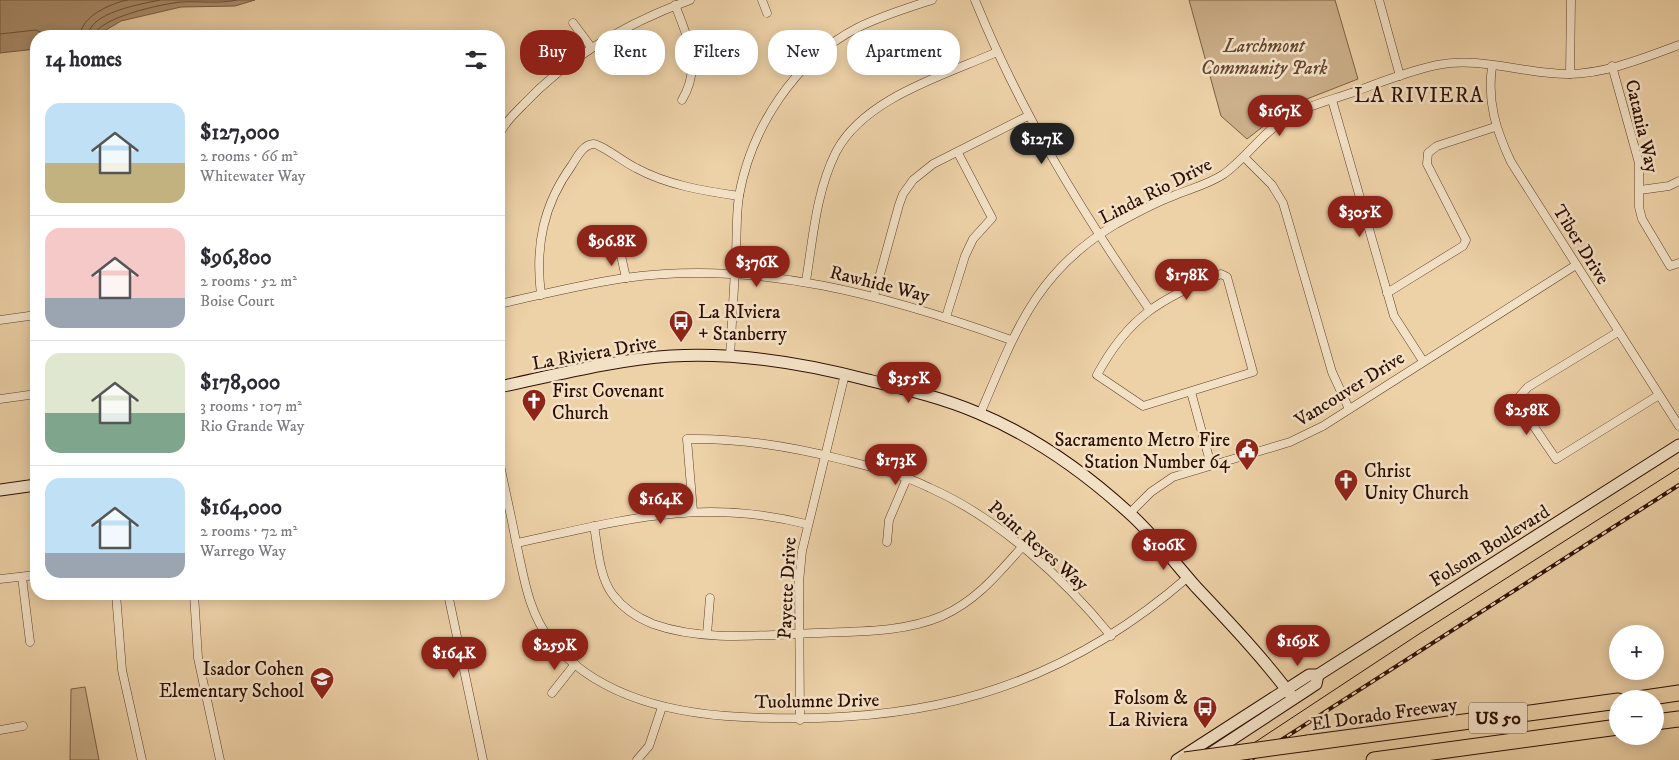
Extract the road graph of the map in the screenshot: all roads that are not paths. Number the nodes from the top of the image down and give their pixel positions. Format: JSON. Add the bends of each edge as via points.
{"nodes":[{"id":1,"x":690,"y":0,"type":"edge"},
{"id":2,"x":762,"y":0,"type":"edge"},
{"id":3,"x":932,"y":0,"type":"edge"},
{"id":4,"x":975,"y":0,"type":"edge"},
{"id":5,"x":1379,"y":0,"type":"edge"},
{"id":6,"x":1571,"y":0,"type":"edge"},
{"id":7,"x":675,"y":5,"type":"junction"},
{"id":8,"x":767,"y":13,"type":"dead end"},
{"id":9,"x":573,"y":23,"type":"dead end"},
{"id":10,"x":1679,"y":45,"type":"edge"},
{"id":11,"x":591,"y":47,"type":"junction"},
{"id":12,"x":997,"y":52,"type":"junction"},
{"id":13,"x":1612,"y":66,"type":"junction"},
{"id":14,"x":1492,"y":67,"type":"junction"},
{"id":15,"x":1570,"y":74,"type":"junction"},
{"id":16,"x":1400,"y":76,"type":"junction"},
{"id":17,"x":682,"y":100,"type":"dead end"},
{"id":18,"x":1332,"y":100,"type":"junction"},
{"id":19,"x":1028,"y":116,"type":"junction"},
{"id":20,"x":505,"y":118,"type":"edge"},
{"id":21,"x":1495,"y":127,"type":"junction"},
{"id":22,"x":958,"y":153,"type":"junction"},
{"id":23,"x":1244,"y":157,"type":"junction"},
{"id":24,"x":1679,"y":181,"type":"edge"},
{"id":25,"x":1640,"y":190,"type":"junction"},
{"id":26,"x":739,"y":196,"type":"junction"},
{"id":27,"x":1098,"y":236,"type":"junction"},
{"id":28,"x":620,"y":251,"type":"dead end"},
{"id":29,"x":1679,"y":263,"type":"edge"},
{"id":30,"x":1576,"y":265,"type":"junction"},
{"id":31,"x":735,"y":276,"type":"junction"},
{"id":32,"x":626,"y":278,"type":"junction"},
{"id":33,"x":806,"y":281,"type":"junction"},
{"id":34,"x":1387,"y":293,"type":"junction"},
{"id":35,"x":541,"y":295,"type":"junction"},
{"id":36,"x":874,"y":296,"type":"junction"},
{"id":37,"x":505,"y":303,"type":"edge"},
{"id":38,"x":1149,"y":309,"type":"junction"},
{"id":39,"x":30,"y":316,"type":"edge"},
{"id":40,"x":946,"y":317,"type":"junction"},
{"id":41,"x":0,"y":320,"type":"edge"},
{"id":42,"x":1618,"y":332,"type":"junction"},
{"id":43,"x":1011,"y":340,"type":"junction"},
{"id":44,"x":730,"y":356,"type":"junction"},
{"id":45,"x":1423,"y":361,"type":"junction"},
{"id":46,"x":845,"y":374,"type":"junction"},
{"id":47,"x":505,"y":386,"type":"edge"},
{"id":48,"x":1191,"y":392,"type":"junction"},
{"id":49,"x":30,"y":395,"type":"edge"},
{"id":50,"x":1658,"y":395,"type":"junction"},
{"id":51,"x":0,"y":399,"type":"edge"},
{"id":52,"x":1349,"y":409,"type":"junction"},
{"id":53,"x":980,"y":414,"type":"junction"},
{"id":54,"x":1679,"y":426,"type":"edge"},
{"id":55,"x":1679,"y":445,"type":"edge"},
{"id":56,"x":827,"y":456,"type":"junction"},
{"id":57,"x":1211,"y":465,"type":"junction"},
{"id":58,"x":907,"y":478,"type":"junction"},
{"id":59,"x":30,"y":486,"type":"edge"},
{"id":60,"x":505,"y":487,"type":"edge"},
{"id":61,"x":0,"y":490,"type":"edge"},
{"id":62,"x":693,"y":511,"type":"junction"},
{"id":63,"x":1130,"y":513,"type":"junction"},
{"id":64,"x":806,"y":524,"type":"junction"},
{"id":65,"x":594,"y":526,"type":"junction"},
{"id":66,"x":887,"y":542,"type":"dead end"},
{"id":67,"x":517,"y":543,"type":"junction"},
{"id":68,"x":1022,"y":547,"type":"junction"},
{"id":69,"x":30,"y":576,"type":"edge"},
{"id":70,"x":22,"y":577,"type":"junction"},
{"id":71,"x":1188,"y":577,"type":"junction"},
{"id":72,"x":0,"y":579,"type":"edge"},
{"id":73,"x":710,"y":598,"type":"dead end"},
{"id":74,"x":117,"y":600,"type":"edge"},
{"id":75,"x":194,"y":600,"type":"edge"},
{"id":76,"x":449,"y":600,"type":"edge"},
{"id":77,"x":707,"y":634,"type":"junction"},
{"id":78,"x":799,"y":634,"type":"junction"},
{"id":79,"x":1111,"y":636,"type":"junction"},
{"id":80,"x":30,"y":642,"type":"dead end"},
{"id":81,"x":575,"y":664,"type":"junction"},
{"id":82,"x":552,"y":693,"type":"dead end"},
{"id":83,"x":1679,"y":693,"type":"edge"},
{"id":84,"x":1290,"y":694,"type":"junction"},
{"id":85,"x":1664,"y":695,"type":"edge"},
{"id":86,"x":1609,"y":703,"type":"edge"},
{"id":87,"x":662,"y":707,"type":"junction"},
{"id":88,"x":1679,"y":719,"type":"edge"},
{"id":89,"x":800,"y":720,"type":"junction"},
{"id":90,"x":1664,"y":721,"type":"edge"},
{"id":91,"x":23,"y":726,"type":"dead end"},
{"id":92,"x":1609,"y":728,"type":"edge"},
{"id":93,"x":0,"y":730,"type":"edge"},
{"id":94,"x":142,"y":760,"type":"edge"},
{"id":95,"x":220,"y":760,"type":"edge"},
{"id":96,"x":483,"y":760,"type":"edge"},
{"id":97,"x":637,"y":760,"type":"edge"},
{"id":98,"x":1177,"y":760,"type":"edge"},
{"id":99,"x":1185,"y":760,"type":"edge"},
{"id":100,"x":1200,"y":760,"type":"edge"},
{"id":101,"x":1374,"y":760,"type":"edge"}],
"edges":[{"from":1,"to":7,"type":"street"},
{"from":2,"to":8,"type":"street"},
{"from":3,"to":26,"type":"street","via":[[857,28],[797,76],[775,103],[765,122]]},
{"from":4,"to":12,"type":"street"},
{"from":5,"to":16,"type":"street"},
{"from":6,"to":15,"type":"street"},
{"from":7,"to":11,"type":"street"},
{"from":7,"to":17,"type":"street","via":[[692,47],[694,61],[689,88]]},
{"from":9,"to":11,"type":"street"},
{"from":10,"to":13,"type":"street","name":"Linda Rio Drive"},
{"from":11,"to":20,"type":"street"},
{"from":12,"to":19,"type":"street"},
{"from":12,"to":33,"type":"street","via":[[907,91],[860,122],[837,151],[825,178]]},
{"from":13,"to":15,"type":"street","name":"Linda Rio Drive"},
{"from":13,"to":25,"type":"street","name":"Catania Way","via":[[1639,163]]},
{"from":14,"to":15,"type":"street","name":"Linda Rio Drive"},
{"from":14,"to":16,"type":"street","name":"Linda Rio Drive","via":[[1457,62]]},
{"from":14,"to":21,"type":"street","name":"Tiber Drive","via":[[1491,108]]},
{"from":16,"to":18,"type":"street","name":"Linda Rio Drive"},
{"from":18,"to":23,"type":"street","name":"Linda Rio Drive","via":[[1288,117],[1261,138]]},
{"from":18,"to":34,"type":"street"},
{"from":19,"to":22,"type":"street"},
{"from":19,"to":27,"type":"street"},
{"from":21,"to":30,"type":"street","name":"Tiber Drive","via":[[1516,171]]},
{"from":21,"to":34,"type":"street","via":[[1437,146],[1428,153],[1427,164],[1466,240],[1463,246]]},
{"from":22,"to":36,"type":"street","via":[[933,164],[913,180],[903,194]]},
{"from":22,"to":40,"type":"street","via":[[992,218],[973,239],[965,256]]},
{"from":23,"to":27,"type":"street","name":"Linda Rio Drive","via":[[1223,175],[1163,200]]},
{"from":23,"to":52,"type":"street","via":[[1272,185],[1283,203],[1332,372]]},
{"from":24,"to":25,"type":"street","via":[[1662,188]]},
{"from":25,"to":29,"type":"street","name":"Catania Way","via":[[1639,207],[1651,237],[1670,266]]},
{"from":26,"to":31,"type":"street"},
{"from":26,"to":35,"type":"street","via":[[698,190],[662,179],[626,163],[602,146],[594,144],[584,148],[555,191],[544,218],[538,267]]},
{"from":27,"to":38,"type":"street"},
{"from":27,"to":43,"type":"street","name":"Linda Rio Drive","via":[[1073,255],[1042,287]]},
{"from":28,"to":32,"type":"street"},
{"from":30,"to":42,"type":"street","name":"Tiber Drive"},
{"from":30,"to":45,"type":"street","name":"Vancouver Drive"},
{"from":31,"to":32,"type":"street","name":"Rawhide Way"},
{"from":31,"to":33,"type":"street","name":"Rawhide Way"},
{"from":31,"to":44,"type":"street"},
{"from":32,"to":35,"type":"street","name":"Rawhide Way"},
{"from":33,"to":36,"type":"street","name":"Rawhide Way"},
{"from":34,"to":45,"type":"street","via":[[1394,316]]},
{"from":35,"to":37,"type":"street","name":"Rawhide Way"},
{"from":36,"to":40,"type":"street","name":"Rawhide Way"},
{"from":38,"to":48,"type":"street","via":[[1110,350],[1097,375],[1143,406]]},
{"from":38,"to":48,"type":"street","via":[[1203,281],[1221,274],[1227,277],[1253,372]]},
{"from":39,"to":41,"type":"street"},
{"from":40,"to":43,"type":"street","name":"Rawhide Way"},
{"from":42,"to":50,"type":"street","name":"Tiber Drive"},
{"from":42,"to":50,"type":"street","via":[[1528,387],[1519,396],[1520,406],[1556,460]]},
{"from":43,"to":53,"type":"street","name":"Linda Rio Drive"},
{"from":44,"to":46,"type":"street","name":"La Riviera Drive","via":[[776,360]]},
{"from":44,"to":47,"type":"street","name":"La Riviera Drive","via":[[672,356],[623,361]]},
{"from":45,"to":52,"type":"street","name":"Vancouver Drive"},
{"from":46,"to":53,"type":"street","name":"La Riviera Drive"},
{"from":46,"to":56,"type":"street","name":"Payette Drive"},
{"from":48,"to":57,"type":"street"},
{"from":49,"to":51,"type":"street"},
{"from":50,"to":54,"type":"street","name":"Tiber Drive"},
{"from":52,"to":57,"type":"street","name":"Vancouver Drive","via":[[1290,442]]},
{"from":53,"to":63,"type":"street","name":"La Riviera Drive","via":[[1079,470]]},
{"from":55,"to":84,"type":"street","name":"Folsom Boulevard","via":[[1318,675],[1309,675]]},
{"from":56,"to":58,"type":"street","name":"Point Reyes Way"},
{"from":56,"to":62,"type":"street","name":"Point Reyes Way","via":[[763,442],[687,439]]},
{"from":56,"to":64,"type":"street","name":"Payette Drive"},
{"from":57,"to":63,"type":"street","name":"Vancouver Drive","via":[[1173,477]]},
{"from":58,"to":66,"type":"street","via":[[889,520]]},
{"from":58,"to":68,"type":"street","name":"Point Reyes Way","via":[[971,509]]},
{"from":59,"to":61,"type":"street"},
{"from":60,"to":67,"type":"street","name":"Tuolumne Drive"},
{"from":62,"to":64,"type":"street","via":[[749,513]]},
{"from":62,"to":65,"type":"street","via":[[649,515]]},
{"from":63,"to":71,"type":"street","name":"La Riviera Drive"},
{"from":64,"to":78,"type":"street","name":"Payette Drive","via":[[799,574]]},
{"from":65,"to":67,"type":"street"},
{"from":65,"to":77,"type":"street","via":[[604,578],[619,602],[653,624]]},
{"from":67,"to":81,"type":"street","name":"Tuolumne Drive","via":[[527,593],[536,618],[550,640]]},
{"from":68,"to":78,"type":"street","via":[[981,591],[941,616],[893,628]]},
{"from":68,"to":79,"type":"street","name":"Point Reyes Way"},
{"from":69,"to":70,"type":"street"},
{"from":70,"to":72,"type":"street"},
{"from":70,"to":80,"type":"street"},
{"from":71,"to":79,"type":"street","name":"Tuolumne Drive"},
{"from":71,"to":84,"type":"street","name":"La Riviera Drive"},
{"from":73,"to":77,"type":"street"},
{"from":74,"to":94,"type":"street","via":[[120,663]]},
{"from":75,"to":95,"type":"street","via":[[198,658]]},
{"from":76,"to":96,"type":"street"},
{"from":77,"to":78,"type":"street"},
{"from":78,"to":89,"type":"street","name":"Payette Drive"},
{"from":79,"to":89,"type":"street","name":"Tuolumne Drive","via":[[1049,668],[966,698],[880,716]]},
{"from":81,"to":82,"type":"street"},
{"from":81,"to":87,"type":"street","name":"Tuolumne Drive","via":[[617,690]]},
{"from":83,"to":85,"type":"highway"},
{"from":84,"to":98,"type":"street","name":"Folsom Boulevard"},
{"from":84,"to":100,"type":"street","name":"Folsom Boulevard"},
{"from":86,"to":99,"type":"highway","name":"El Dorado Freeway","number":"US 50","bridge":true},
{"from":87,"to":89,"type":"street","name":"Tuolumne Drive","via":[[710,716]]},
{"from":87,"to":97,"type":"street","via":[[648,746]]},
{"from":88,"to":90,"type":"highway"},
{"from":91,"to":93,"type":"street"},
{"from":92,"to":101,"type":"highway","number":"US 50"}]}
